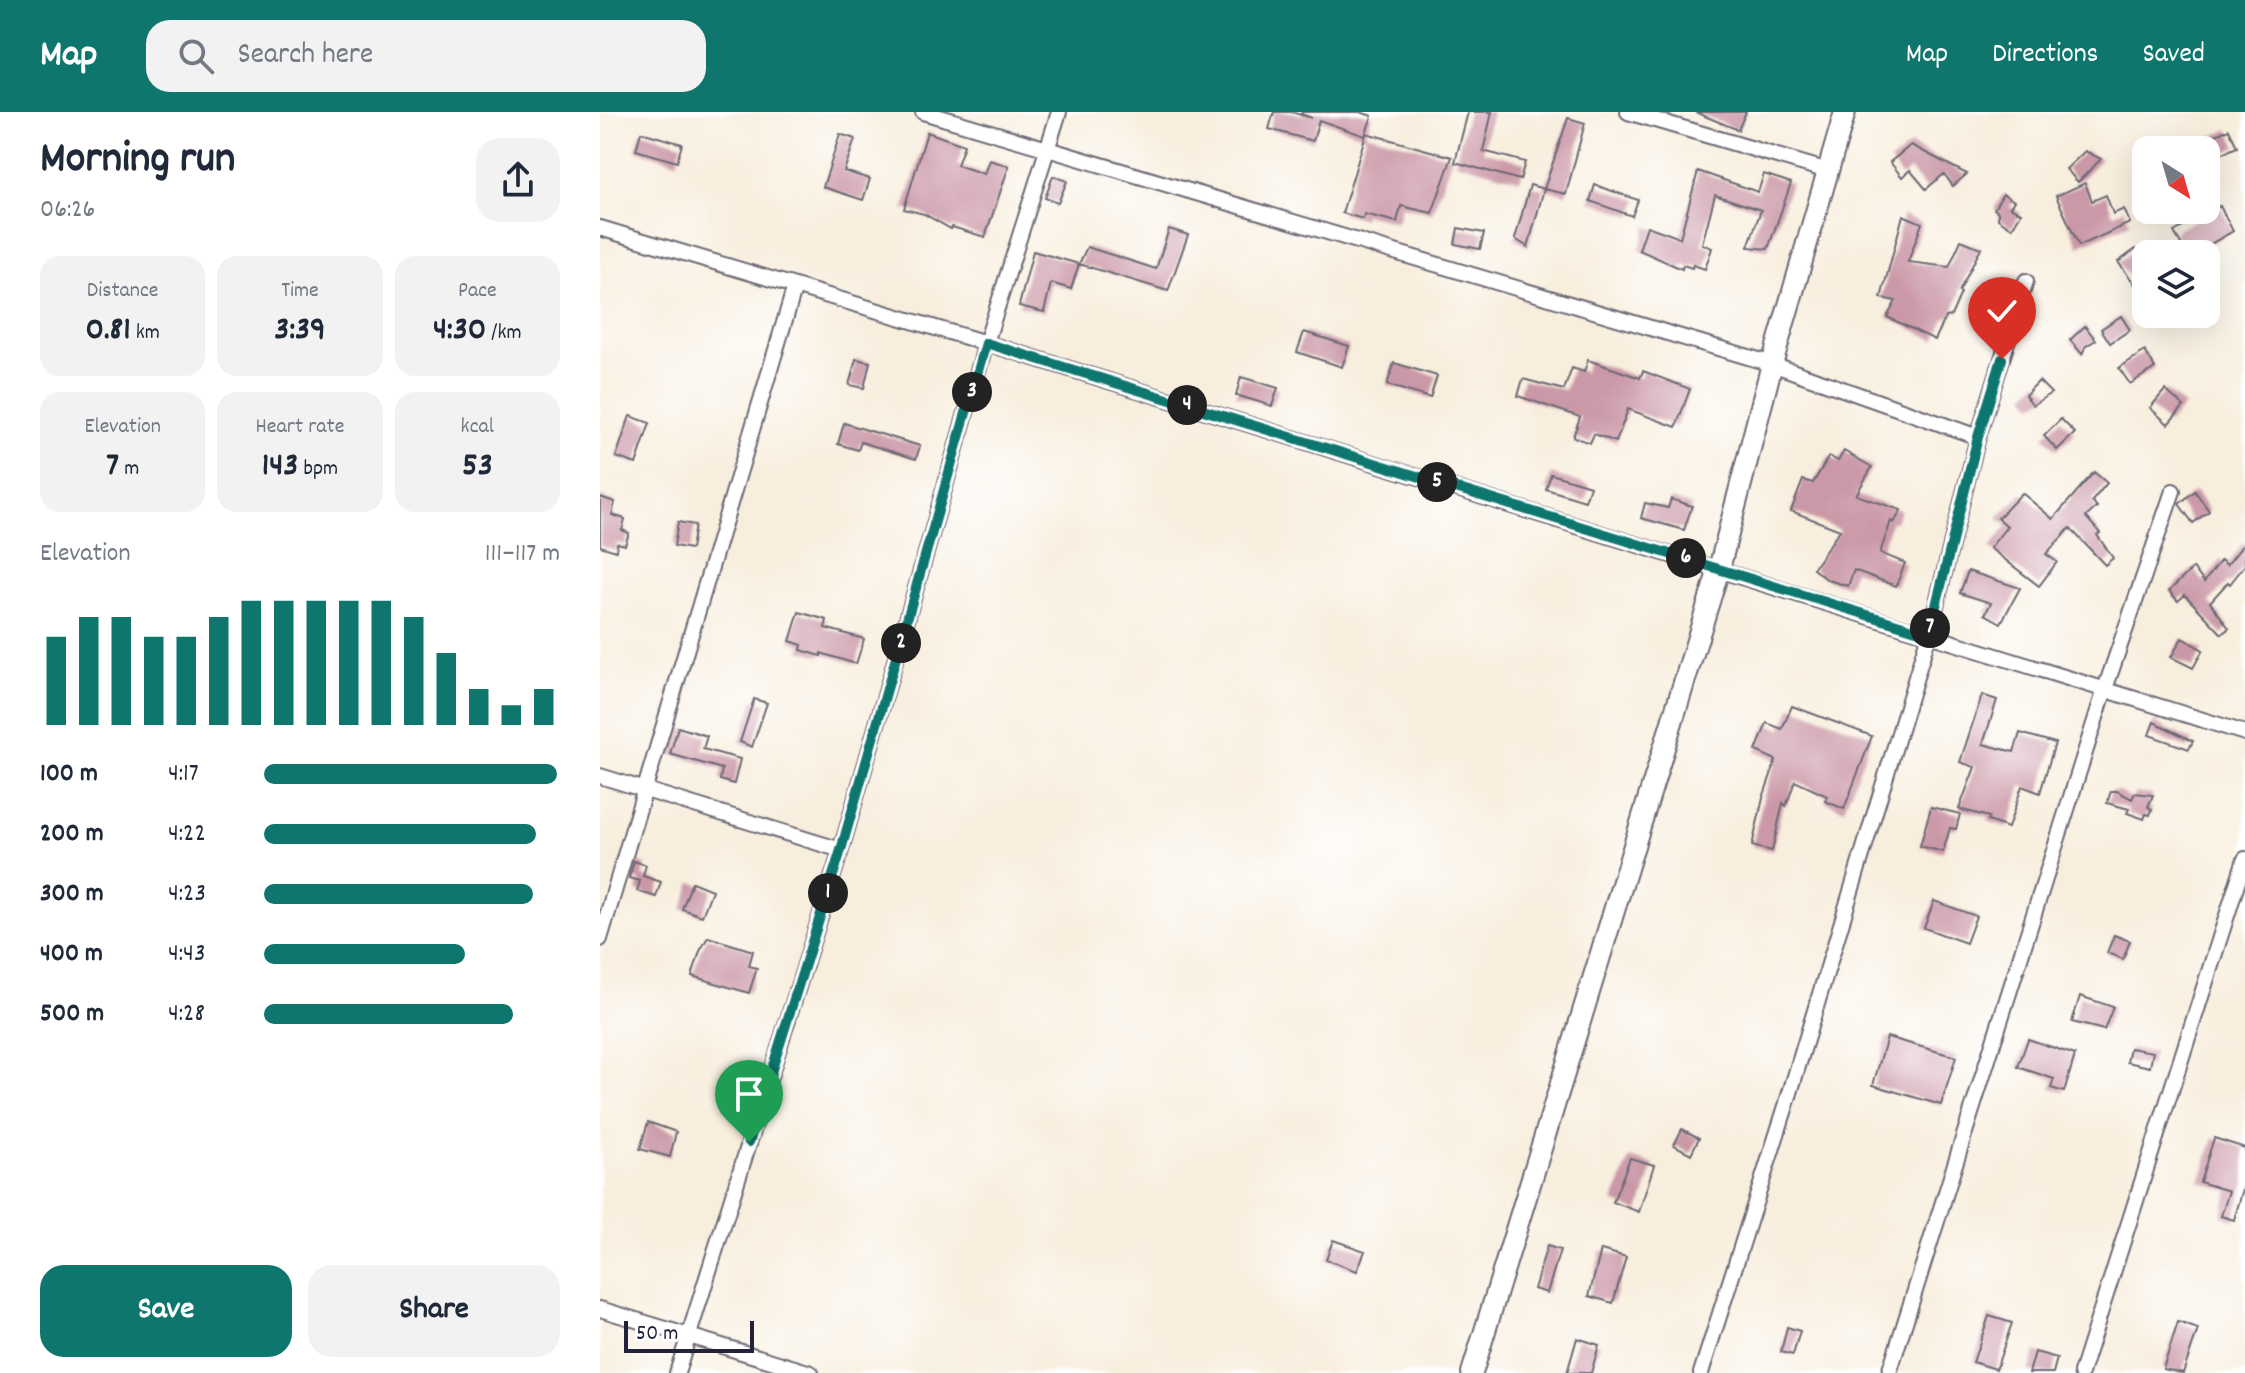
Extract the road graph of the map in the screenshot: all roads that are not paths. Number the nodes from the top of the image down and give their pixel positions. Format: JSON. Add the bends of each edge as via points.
{"nodes":[{"id":1,"x":923,"y":112,"type":"edge"},
{"id":2,"x":1059,"y":112,"type":"edge"},
{"id":3,"x":1628,"y":112,"type":"edge"},
{"id":4,"x":1845,"y":112,"type":"edge"},
{"id":5,"x":1047,"y":148,"type":"junction"},
{"id":6,"x":1828,"y":171,"type":"junction"},
{"id":7,"x":601,"y":233,"type":"edge"},
{"id":8,"x":2026,"y":281,"type":"dead end"},
{"id":9,"x":795,"y":286,"type":"junction"},
{"id":10,"x":986,"y":343,"type":"junction"},
{"id":11,"x":1772,"y":364,"type":"junction"},
{"id":12,"x":1978,"y":437,"type":"junction"},
{"id":13,"x":2173,"y":491,"type":"dead end"},
{"id":14,"x":1719,"y":569,"type":"junction"},
{"id":15,"x":1929,"y":634,"type":"junction"},
{"id":16,"x":2105,"y":689,"type":"junction"},
{"id":17,"x":2245,"y":733,"type":"edge"},
{"id":18,"x":600,"y":776,"type":"edge"},
{"id":19,"x":646,"y":790,"type":"junction"},
{"id":20,"x":841,"y":850,"type":"junction"},
{"id":21,"x":2245,"y":859,"type":"edge"},
{"id":22,"x":600,"y":939,"type":"edge"},
{"id":23,"x":600,"y":1309,"type":"edge"},
{"id":24,"x":688,"y":1337,"type":"junction"},
{"id":25,"x":677,"y":1373,"type":"edge"},
{"id":26,"x":811,"y":1373,"type":"edge"},
{"id":27,"x":1472,"y":1373,"type":"edge"},
{"id":28,"x":1701,"y":1373,"type":"edge"},
{"id":29,"x":1889,"y":1373,"type":"edge"},
{"id":30,"x":2081,"y":1373,"type":"edge"}],
"edges":[{"from":1,"to":5,"type":"street"},
{"from":2,"to":5,"type":"street"},
{"from":3,"to":6,"type":"street"},
{"from":4,"to":6,"type":"street"},
{"from":5,"to":10,"type":"street"},
{"from":5,"to":11,"type":"street"},
{"from":6,"to":11,"type":"street"},
{"from":7,"to":9,"type":"street"},
{"from":8,"to":12,"type":"street"},
{"from":9,"to":10,"type":"street"},
{"from":9,"to":19,"type":"street"},
{"from":10,"to":14,"type":"street"},
{"from":10,"to":20,"type":"street"},
{"from":11,"to":12,"type":"street"},
{"from":11,"to":14,"type":"street"},
{"from":12,"to":15,"type":"street"},
{"from":13,"to":16,"type":"street"},
{"from":14,"to":15,"type":"street"},
{"from":14,"to":27,"type":"street"},
{"from":15,"to":16,"type":"street"},
{"from":15,"to":28,"type":"street"},
{"from":16,"to":17,"type":"street"},
{"from":16,"to":29,"type":"street"},
{"from":18,"to":19,"type":"street"},
{"from":19,"to":20,"type":"street"},
{"from":19,"to":22,"type":"street"},
{"from":20,"to":24,"type":"street"},
{"from":21,"to":30,"type":"street"},
{"from":23,"to":24,"type":"street"},
{"from":24,"to":25,"type":"street"},
{"from":24,"to":26,"type":"street"}]}
